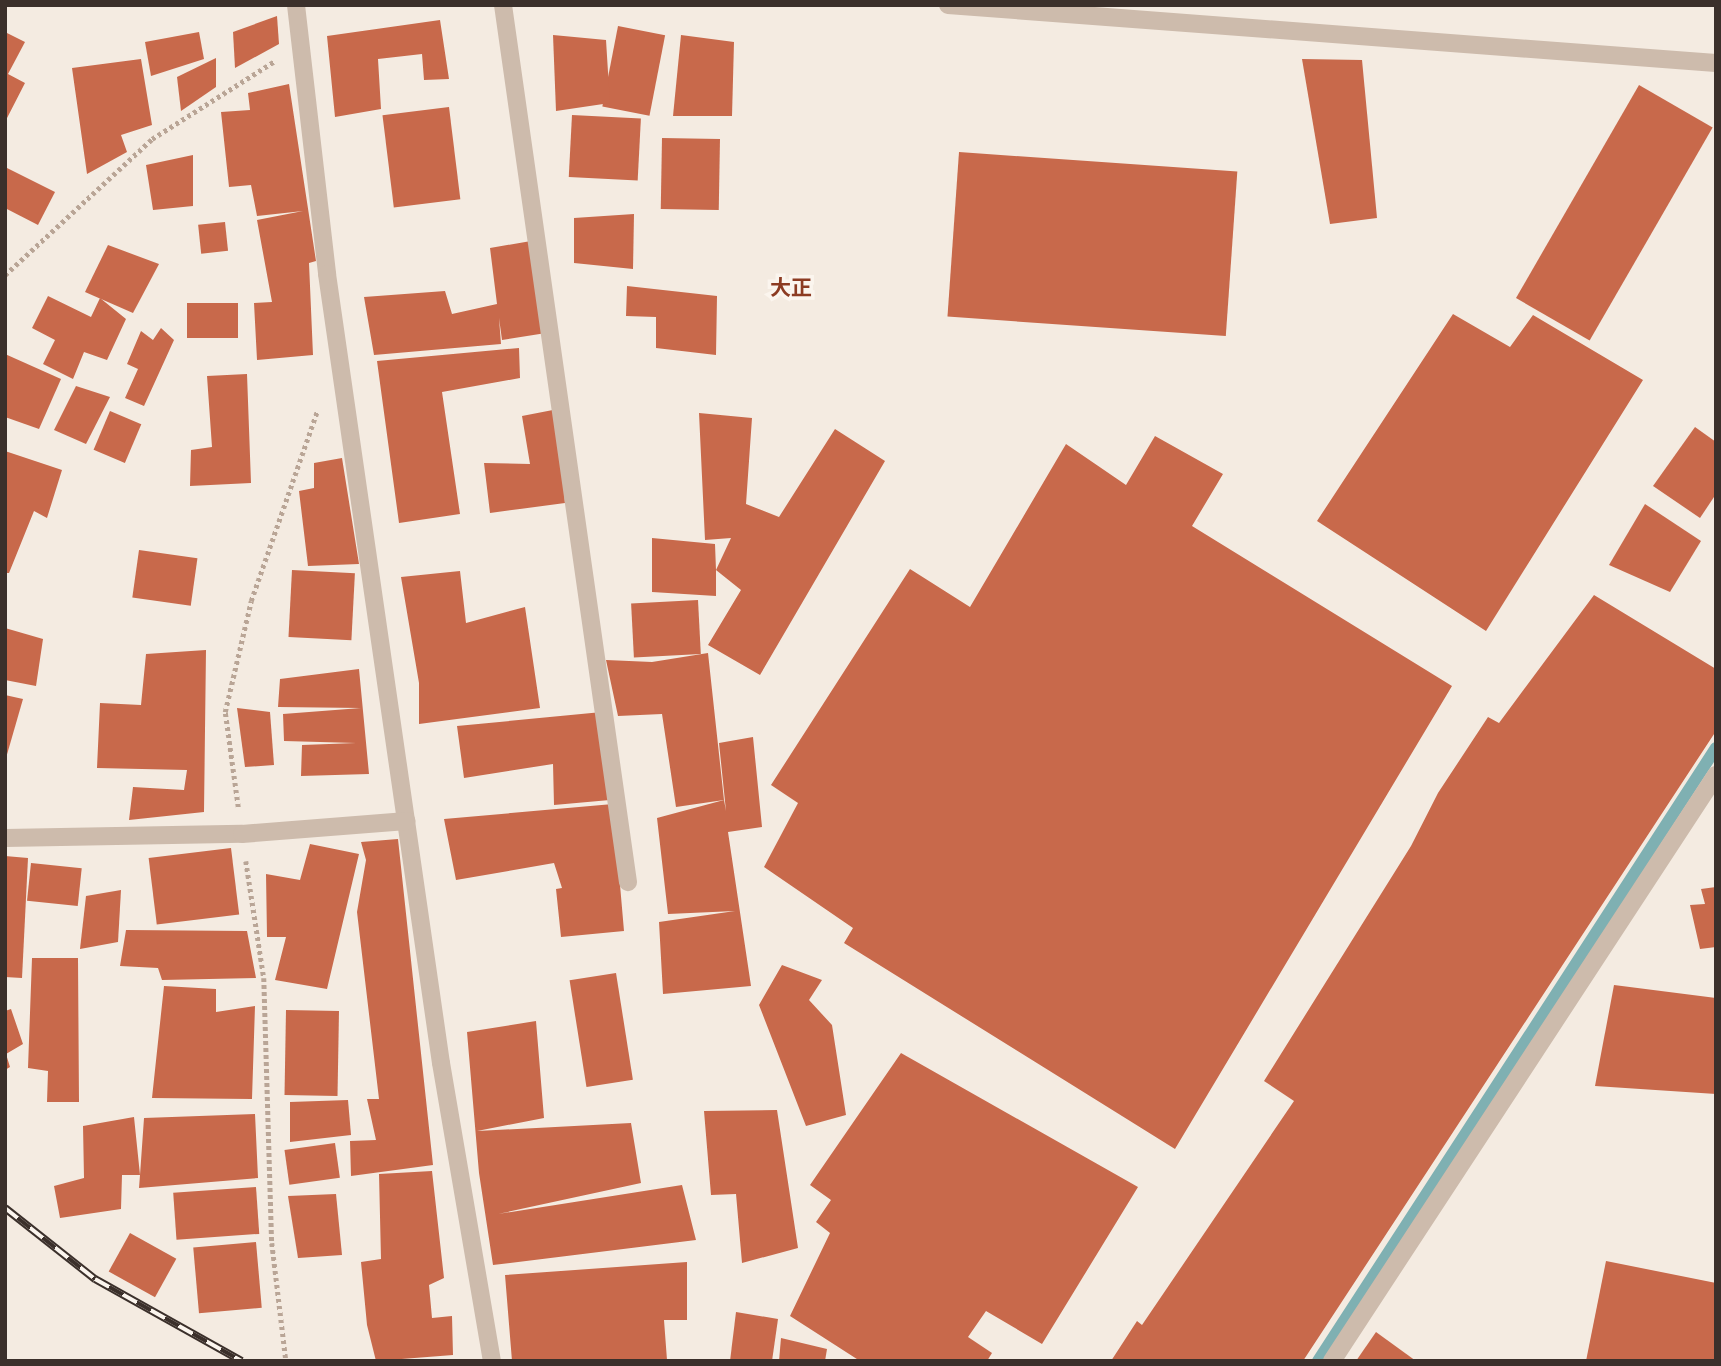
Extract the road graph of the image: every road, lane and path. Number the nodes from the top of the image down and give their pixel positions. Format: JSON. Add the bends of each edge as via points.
{"nodes":[{"id":1,"x":296,"y":5,"type":"edge"},
{"id":2,"x":503,"y":5,"type":"edge"},
{"id":3,"x":948,"y":5,"type":"edge"},
{"id":4,"x":1117,"y":9,"type":"edge"},
{"id":5,"x":301,"y":45,"type":"junction"},
{"id":6,"x":1716,"y":62,"type":"edge"},
{"id":7,"x":5,"y":275,"type":"edge"},
{"id":8,"x":319,"y":405,"type":"dead end"},
{"id":9,"x":1716,"y":775,"type":"edge"},
{"id":10,"x":406,"y":821,"type":"junction"},
{"id":11,"x":242,"y":834,"type":"junction"},
{"id":12,"x":5,"y":838,"type":"edge"},
{"id":13,"x":628,"y":882,"type":"dead end"},
{"id":14,"x":286,"y":1361,"type":"edge"},
{"id":15,"x":492,"y":1361,"type":"edge"},
{"id":16,"x":1332,"y":1361,"type":"edge"}],
"edges":[{"from":1,"to":5,"type":"street"},
{"from":2,"to":13,"type":"street"},
{"from":3,"to":4,"type":"street"},
{"from":4,"to":6,"type":"street"},
{"from":5,"to":7,"type":"path","via":[[152,139]]},
{"from":5,"to":10,"type":"street","via":[[327,274]]},
{"from":8,"to":11,"type":"path","via":[[251,601],[225,712]]},
{"from":9,"to":16,"type":"street"},
{"from":10,"to":11,"type":"street"},
{"from":10,"to":15,"type":"street"},
{"from":11,"to":12,"type":"street"},
{"from":11,"to":14,"type":"path","via":[[264,978],[272,1243]]}]}
